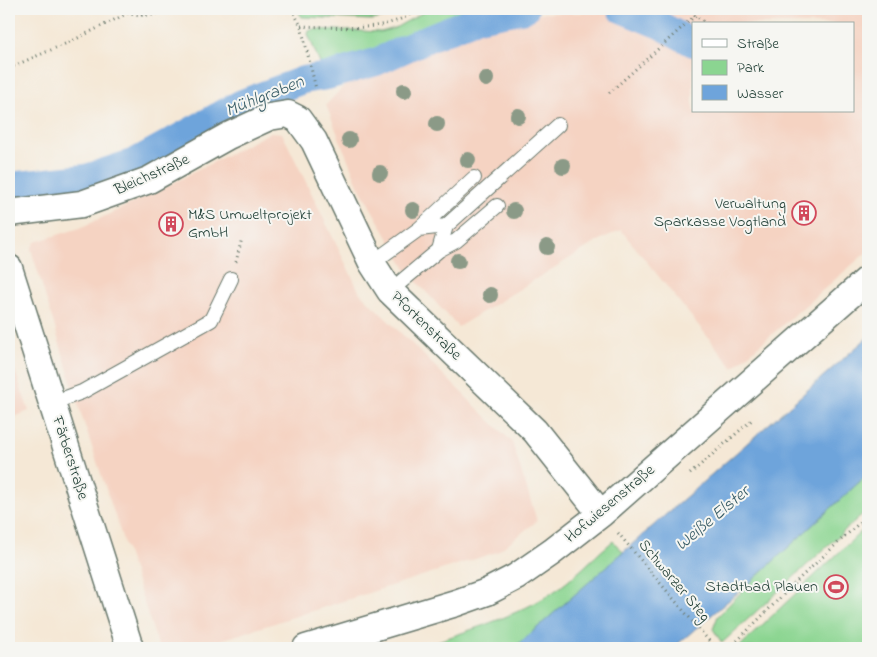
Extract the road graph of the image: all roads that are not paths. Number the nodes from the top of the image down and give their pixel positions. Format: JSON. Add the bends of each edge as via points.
{"nodes":[{"id":1,"x":288,"y":114,"type":"joint"},
{"id":2,"x":558,"y":125,"type":"dead end"},
{"id":3,"x":474,"y":178,"type":"dead end"},
{"id":4,"x":497,"y":206,"type":"dead end"},
{"id":5,"x":9,"y":213,"type":"edge"},
{"id":6,"x":446,"y":226,"type":"junction"},
{"id":7,"x":419,"y":229,"type":"junction"},
{"id":8,"x":439,"y":250,"type":"junction"},
{"id":9,"x":372,"y":263,"type":"junction"},
{"id":10,"x":9,"y":268,"type":"edge"},
{"id":11,"x":231,"y":279,"type":"dead end"},
{"id":12,"x":868,"y":279,"type":"edge"},
{"id":13,"x":390,"y":291,"type":"junction"},
{"id":14,"x":52,"y":403,"type":"junction"},
{"id":15,"x":601,"y":514,"type":"junction"},
{"id":16,"x":130,"y":648,"type":"edge"},
{"id":17,"x":306,"y":648,"type":"edge"}],
"edges":[{"from":1,"to":5,"type":"street","name":"Bleichstraße","via":[[269,117],[149,180],[82,204]]},
{"from":1,"to":9,"type":"street","name":"Pfortenstraße","via":[[298,119],[314,141]]},
{"from":2,"to":6,"type":"lane"},
{"from":3,"to":7,"type":"lane"},
{"from":4,"to":8,"type":"lane","via":[[456,241]]},
{"from":6,"to":7,"type":"lane"},
{"from":6,"to":8,"type":"lane"},
{"from":7,"to":9,"type":"lane"},
{"from":8,"to":13,"type":"lane"},
{"from":9,"to":13,"type":"street","name":"Pfortenstraße"},
{"from":10,"to":14,"type":"street","name":"Färberstraße"},
{"from":11,"to":14,"type":"lane","via":[[211,320],[82,392]]},
{"from":12,"to":15,"type":"street","name":"Hofwiesenstraße"},
{"from":13,"to":15,"type":"street","name":"Pfortenstraße","via":[[535,431]]},
{"from":14,"to":16,"type":"street","name":"Färberstraße"},
{"from":15,"to":17,"type":"street","name":"Hofwiesenstraße","via":[[516,577],[487,592]]}]}
